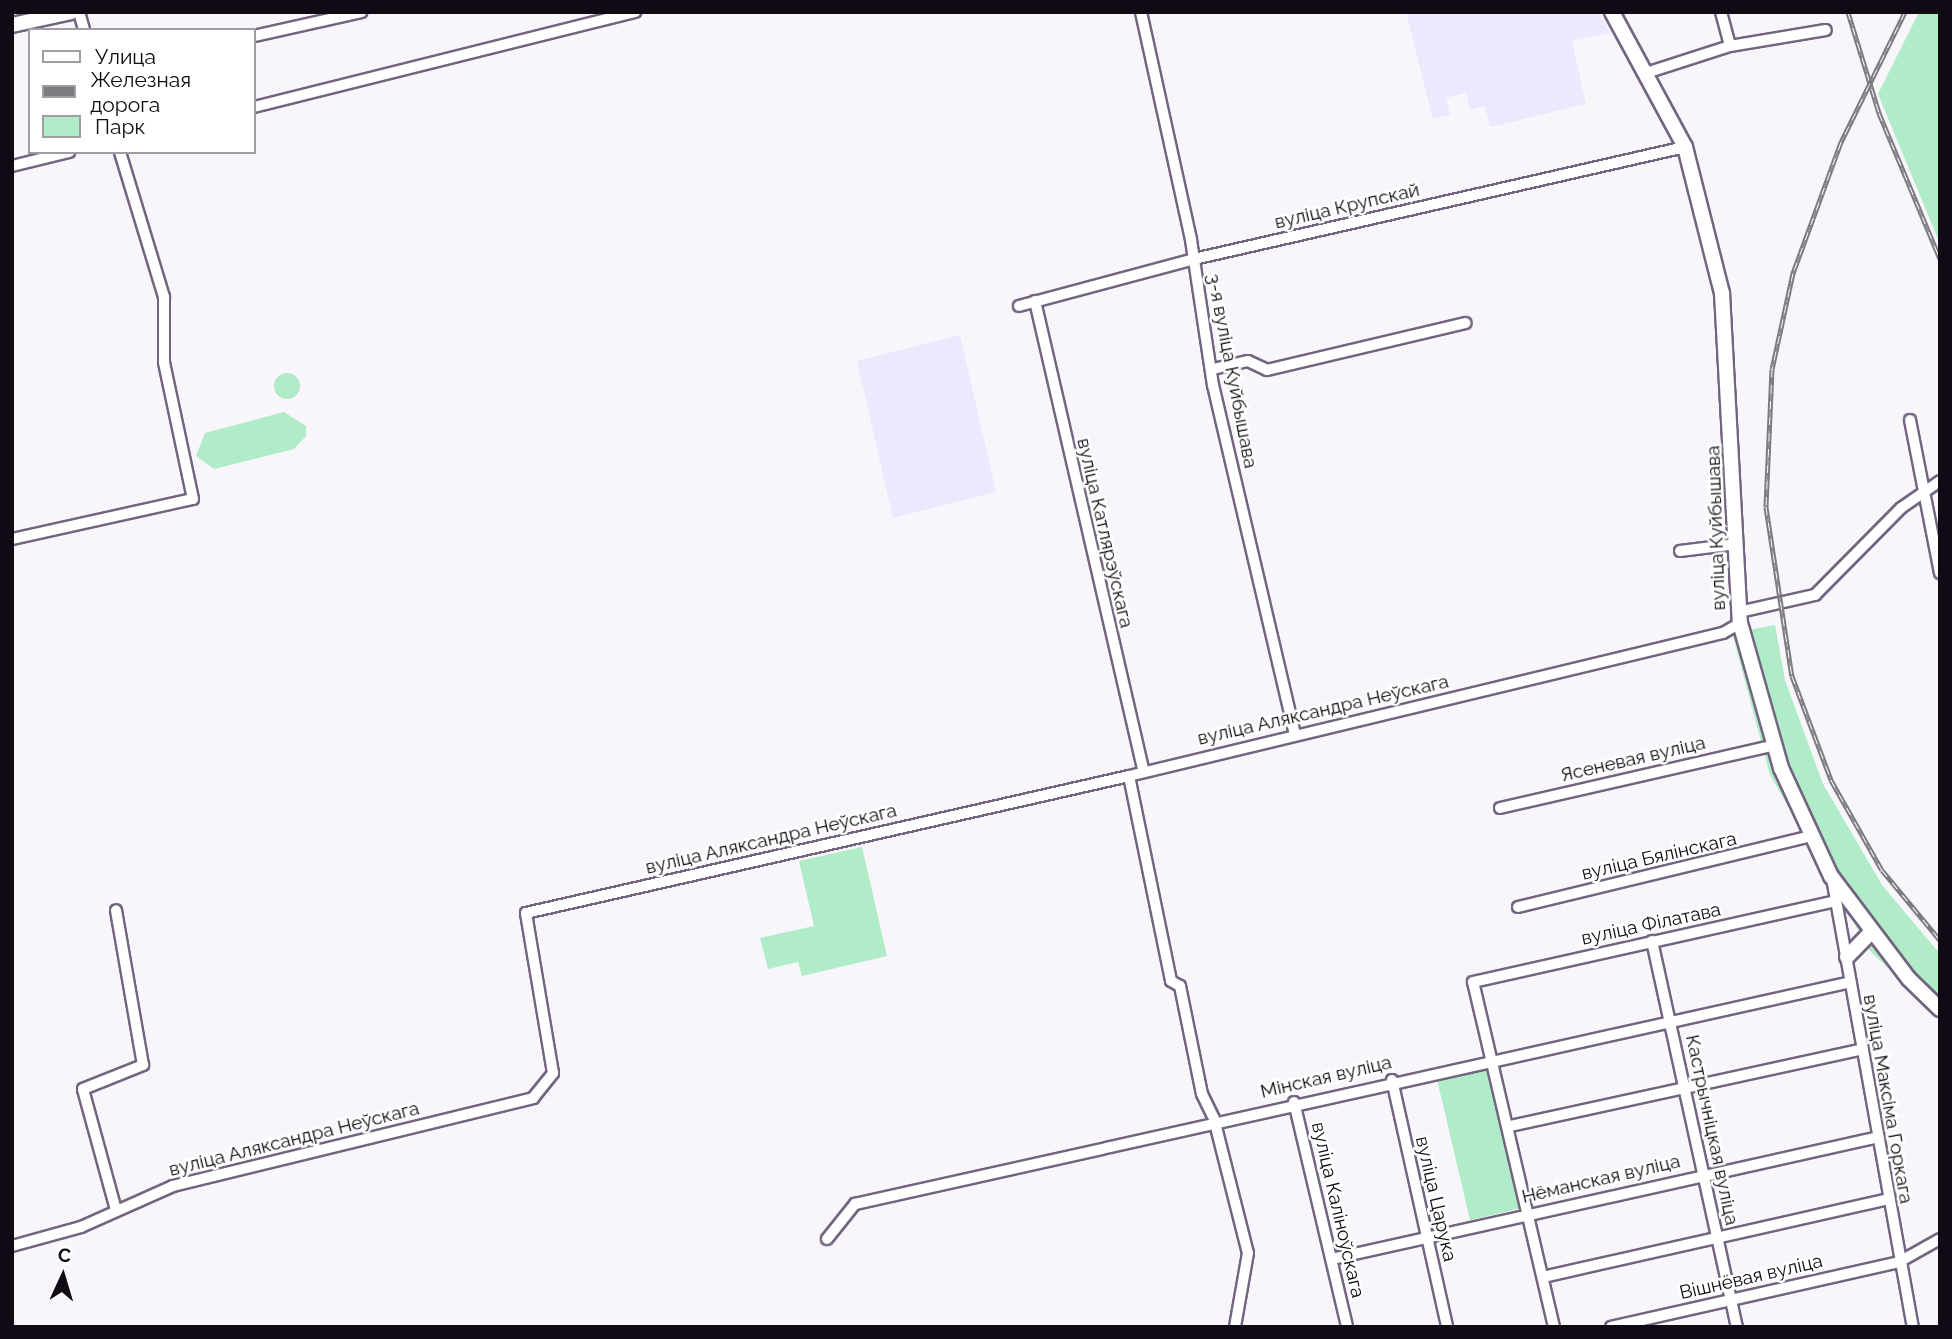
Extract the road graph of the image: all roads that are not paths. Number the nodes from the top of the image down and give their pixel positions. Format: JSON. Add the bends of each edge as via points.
{"nodes":[{"id":1,"x":27,"y":12,"type":"edge"},
{"id":2,"x":71,"y":12,"type":"edge"},
{"id":3,"x":361,"y":12,"type":"edge"},
{"id":4,"x":635,"y":12,"type":"edge"},
{"id":5,"x":1141,"y":12,"type":"edge"},
{"id":6,"x":1612,"y":12,"type":"edge"},
{"id":7,"x":1721,"y":12,"type":"edge"},
{"id":8,"x":12,"y":16,"type":"edge"},
{"id":9,"x":12,"y":25,"type":"edge"},
{"id":10,"x":1826,"y":30,"type":"dead end"},
{"id":11,"x":256,"y":36,"type":"edge"},
{"id":12,"x":1730,"y":46,"type":"junction"},
{"id":13,"x":1646,"y":73,"type":"junction"},
{"id":14,"x":256,"y":107,"type":"edge"},
{"id":15,"x":1685,"y":147,"type":"junction"},
{"id":16,"x":61,"y":154,"type":"edge"},
{"id":17,"x":121,"y":154,"type":"edge"},
{"id":18,"x":12,"y":166,"type":"edge"},
{"id":19,"x":1194,"y":259,"type":"junction"},
{"id":20,"x":1035,"y":301,"type":"junction"},
{"id":21,"x":1019,"y":306,"type":"dead end"},
{"id":22,"x":1466,"y":323,"type":"dead end"},
{"id":23,"x":1213,"y":369,"type":"junction"},
{"id":24,"x":1910,"y":420,"type":"dead end"},
{"id":25,"x":1940,"y":481,"type":"edge"},
{"id":26,"x":1924,"y":492,"type":"junction"},
{"id":27,"x":12,"y":539,"type":"edge"},
{"id":28,"x":1737,"y":544,"type":"junction"},
{"id":29,"x":1681,"y":551,"type":"dead end"},
{"id":30,"x":1940,"y":573,"type":"edge"},
{"id":31,"x":1739,"y":618,"type":"junction"},
{"id":32,"x":1296,"y":735,"type":"junction"},
{"id":33,"x":1774,"y":745,"type":"junction"},
{"id":34,"x":1144,"y":772,"type":"junction"},
{"id":35,"x":1129,"y":776,"type":"junction"},
{"id":36,"x":1500,"y":808,"type":"dead end"},
{"id":37,"x":1808,"y":837,"type":"junction"},
{"id":38,"x":1831,"y":876,"type":"junction"},
{"id":39,"x":1836,"y":901,"type":"junction"},
{"id":40,"x":1518,"y":907,"type":"dead end"},
{"id":41,"x":116,"y":909,"type":"dead end"},
{"id":42,"x":1871,"y":932,"type":"junction"},
{"id":43,"x":1652,"y":941,"type":"junction"},
{"id":44,"x":1847,"y":957,"type":"junction"},
{"id":45,"x":1850,"y":982,"type":"junction"},
{"id":46,"x":1940,"y":1009,"type":"edge"},
{"id":47,"x":1671,"y":1017,"type":"junction"},
{"id":48,"x":1863,"y":1049,"type":"junction"},
{"id":49,"x":1492,"y":1057,"type":"junction"},
{"id":50,"x":1392,"y":1080,"type":"junction"},
{"id":51,"x":1685,"y":1086,"type":"junction"},
{"id":52,"x":1294,"y":1102,"type":"junction"},
{"id":53,"x":1214,"y":1119,"type":"junction"},
{"id":54,"x":1510,"y":1126,"type":"junction"},
{"id":55,"x":1879,"y":1138,"type":"junction"},
{"id":56,"x":1704,"y":1174,"type":"junction"},
{"id":57,"x":1888,"y":1199,"type":"junction"},
{"id":58,"x":116,"y":1210,"type":"junction"},
{"id":59,"x":1528,"y":1214,"type":"junction"},
{"id":60,"x":1426,"y":1237,"type":"junction"},
{"id":61,"x":1717,"y":1237,"type":"junction"},
{"id":62,"x":827,"y":1239,"type":"dead end"},
{"id":63,"x":1940,"y":1239,"type":"edge"},
{"id":64,"x":12,"y":1246,"type":"edge"},
{"id":65,"x":1332,"y":1258,"type":"junction"},
{"id":66,"x":1899,"y":1262,"type":"junction"},
{"id":67,"x":1543,"y":1277,"type":"junction"},
{"id":68,"x":1730,"y":1299,"type":"junction"},
{"id":69,"x":1235,"y":1327,"type":"edge"},
{"id":70,"x":1347,"y":1327,"type":"edge"},
{"id":71,"x":1447,"y":1327,"type":"edge"},
{"id":72,"x":1554,"y":1327,"type":"edge"},
{"id":73,"x":1611,"y":1327,"type":"edge"},
{"id":74,"x":1737,"y":1327,"type":"edge"},
{"id":75,"x":1913,"y":1327,"type":"edge"}],
"edges":[{"from":1,"to":8,"type":"main road"},
{"from":2,"to":9,"type":"main road"},
{"from":3,"to":11,"type":"street"},
{"from":4,"to":14,"type":"street"},
{"from":5,"to":19,"type":"street","name":"3-я вуліца Куйбышава"},
{"from":6,"to":13,"type":"main road","name":"вуліца Куйбышава"},
{"from":7,"to":12,"type":"street"},
{"from":10,"to":12,"type":"street"},
{"from":12,"to":13,"type":"street"},
{"from":13,"to":15,"type":"main road","name":"вуліца Куйбышава"},
{"from":15,"to":19,"type":"street","name":"вуліца Крупскай"},
{"from":15,"to":28,"type":"main road","name":"вуліца Куйбышава","via":[[1728,338]]},
{"from":16,"to":18,"type":"street"},
{"from":17,"to":27,"type":"street","via":[[164,297],[164,362],[193,499]]},
{"from":19,"to":20,"type":"street","name":"вуліца Крупскай"},
{"from":19,"to":23,"type":"street","name":"3-я вуліца Куйбышава"},
{"from":20,"to":21,"type":"street","name":"вуліца Крупскай"},
{"from":20,"to":34,"type":"street","name":"вуліца Катлярэўскага"},
{"from":22,"to":23,"type":"street","via":[[1267,370],[1248,361]]},
{"from":23,"to":32,"type":"street","name":"3-я вуліца Куйбышава"},
{"from":24,"to":26,"type":"street"},
{"from":25,"to":26,"type":"street","name":"вуліца Аляксандра Неўскага"},
{"from":26,"to":30,"type":"street"},
{"from":26,"to":31,"type":"street","name":"вуліца Аляксандра Неўскага","via":[[1815,595]]},
{"from":28,"to":29,"type":"street"},
{"from":28,"to":31,"type":"main road","name":"вуліца Куйбышава"},
{"from":31,"to":32,"type":"street","name":"вуліца Аляксандра Неўскага","via":[[1723,633]]},
{"from":31,"to":33,"type":"main road","name":"вуліца Куйбышава"},
{"from":32,"to":34,"type":"street","name":"вуліца Аляксандра Неўскага"},
{"from":33,"to":36,"type":"street","name":"Ясеневая вуліца"},
{"from":33,"to":37,"type":"main road","name":"вуліца Куйбышава"},
{"from":34,"to":35,"type":"street","name":"вуліца Аляксандра Неўскага"},
{"from":35,"to":53,"type":"street","via":[[1171,981],[1180,986],[1202,1094]]},
{"from":35,"to":58,"type":"street","name":"вуліца Аляксандра Неўскага","via":[[526,913],[553,1073],[533,1098],[173,1186]]},
{"from":37,"to":38,"type":"main road","name":"вуліца Куйбышава"},
{"from":37,"to":40,"type":"street","name":"вуліца Бялінскага"},
{"from":38,"to":39,"type":"street","name":"вуліца Максіма Горкага"},
{"from":38,"to":42,"type":"main road","name":"вуліца Куйбышава"},
{"from":39,"to":43,"type":"street","name":"вуліца Філатава"},
{"from":39,"to":44,"type":"street","name":"вуліца Максіма Горкага"},
{"from":41,"to":58,"type":"street","via":[[143,1065],[83,1089]]},
{"from":42,"to":44,"type":"main road"},
{"from":42,"to":46,"type":"main road","name":"вуліца Куйбышава"},
{"from":43,"to":47,"type":"street","name":"Кастрычніцкая вуліца"},
{"from":43,"to":49,"type":"street","name":"вуліца Філатава","via":[[1473,982]]},
{"from":44,"to":45,"type":"street","name":"вуліца Максіма Горкага"},
{"from":45,"to":47,"type":"street","name":"Мінская вуліца"},
{"from":45,"to":48,"type":"street","name":"вуліца Максіма Горкага"},
{"from":47,"to":49,"type":"street","name":"Мінская вуліца"},
{"from":47,"to":51,"type":"street","name":"Кастрычніцкая вуліца"},
{"from":48,"to":51,"type":"street"},
{"from":48,"to":55,"type":"street","name":"вуліца Максіма Горкага"},
{"from":49,"to":50,"type":"street","name":"Мінская вуліца"},
{"from":49,"to":54,"type":"street"},
{"from":50,"to":52,"type":"street","name":"Мінская вуліца"},
{"from":50,"to":60,"type":"street","name":"вуліца Царука"},
{"from":51,"to":54,"type":"street"},
{"from":51,"to":56,"type":"street","name":"Кастрычніцкая вуліца"},
{"from":52,"to":53,"type":"street","name":"Мінская вуліца"},
{"from":52,"to":65,"type":"street","name":"вуліца Каліноўскага"},
{"from":53,"to":62,"type":"street","name":"Мінская вуліца","via":[[855,1204]]},
{"from":53,"to":69,"type":"street","via":[[1248,1253]]},
{"from":54,"to":59,"type":"street"},
{"from":55,"to":56,"type":"street","name":"Нёманская вуліца"},
{"from":55,"to":57,"type":"street","name":"вуліца Максіма Горкага"},
{"from":56,"to":59,"type":"street","name":"Нёманская вуліца"},
{"from":56,"to":61,"type":"street","name":"Кастрычніцкая вуліца"},
{"from":57,"to":61,"type":"street"},
{"from":57,"to":66,"type":"street","name":"вуліца Максіма Горкага"},
{"from":58,"to":64,"type":"street","name":"вуліца Аляксандра Неўскага"},
{"from":59,"to":60,"type":"street","name":"Нёманская вуліца"},
{"from":59,"to":67,"type":"street"},
{"from":60,"to":65,"type":"street","name":"Нёманская вуліца"},
{"from":60,"to":71,"type":"street","name":"вуліца Царука"},
{"from":61,"to":67,"type":"street"},
{"from":61,"to":68,"type":"street","name":"Кастрычніцкая вуліца"},
{"from":63,"to":66,"type":"street","name":"Вішнёвая вуліца"},
{"from":65,"to":70,"type":"street","name":"вуліца Каліноўскага"},
{"from":66,"to":68,"type":"street","name":"Вішнёвая вуліца"},
{"from":66,"to":75,"type":"street","name":"вуліца Максіма Горкага"},
{"from":67,"to":72,"type":"street"},
{"from":68,"to":73,"type":"street","name":"Вішнёвая вуліца"},
{"from":68,"to":74,"type":"street","name":"Кастрычніцкая вуліца"}]}
